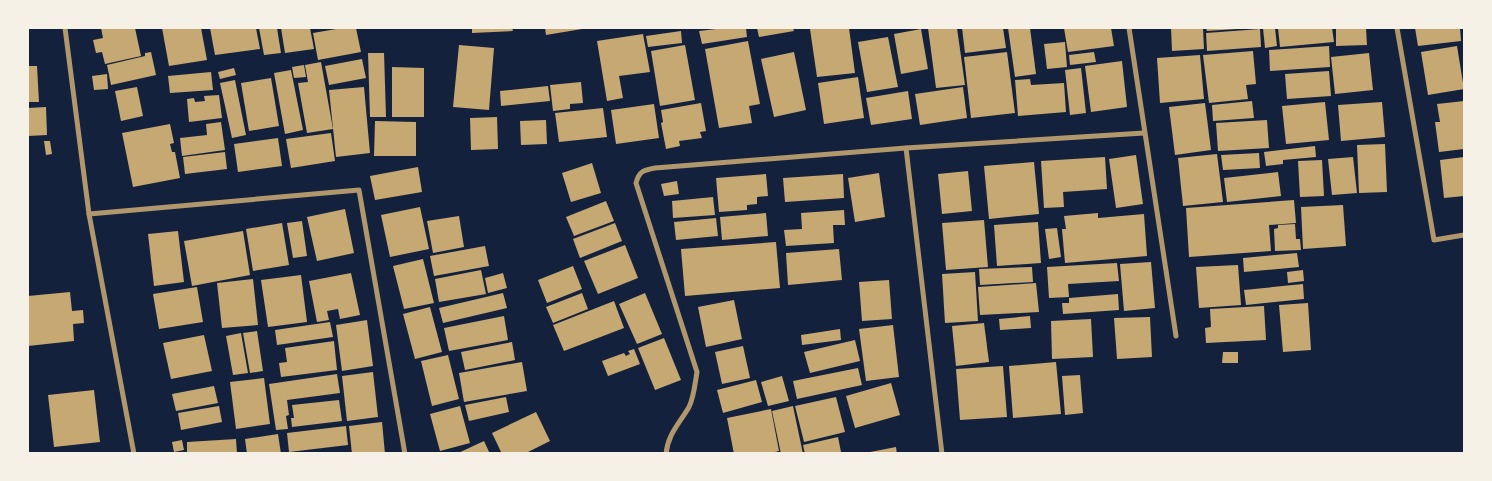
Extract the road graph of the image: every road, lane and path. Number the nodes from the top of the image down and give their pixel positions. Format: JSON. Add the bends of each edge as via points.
{"nodes":[{"id":1,"x":65,"y":28,"type":"edge"},
{"id":2,"x":1128,"y":28,"type":"edge"},
{"id":3,"x":1397,"y":28,"type":"edge"},
{"id":4,"x":1144,"y":133,"type":"junction"},
{"id":5,"x":906,"y":148,"type":"junction"},
{"id":6,"x":89,"y":214,"type":"junction"},
{"id":7,"x":1464,"y":235,"type":"edge"},
{"id":8,"x":1176,"y":336,"type":"dead end"},
{"id":9,"x":134,"y":454,"type":"edge"},
{"id":10,"x":405,"y":454,"type":"edge"},
{"id":11,"x":666,"y":454,"type":"edge"},
{"id":12,"x":942,"y":454,"type":"edge"}],
"edges":[{"from":1,"to":6,"type":"street"},
{"from":2,"to":4,"type":"street"},
{"from":3,"to":7,"type":"street","via":[[1434,240]]},
{"from":4,"to":5,"type":"street"},
{"from":4,"to":8,"type":"street"},
{"from":5,"to":11,"type":"street","via":[[655,168],[643,170],[638,176],[636,183],[697,372],[690,405],[669,437]]},
{"from":5,"to":12,"type":"street"},
{"from":6,"to":9,"type":"street"},
{"from":6,"to":10,"type":"street","via":[[359,190]]}]}
